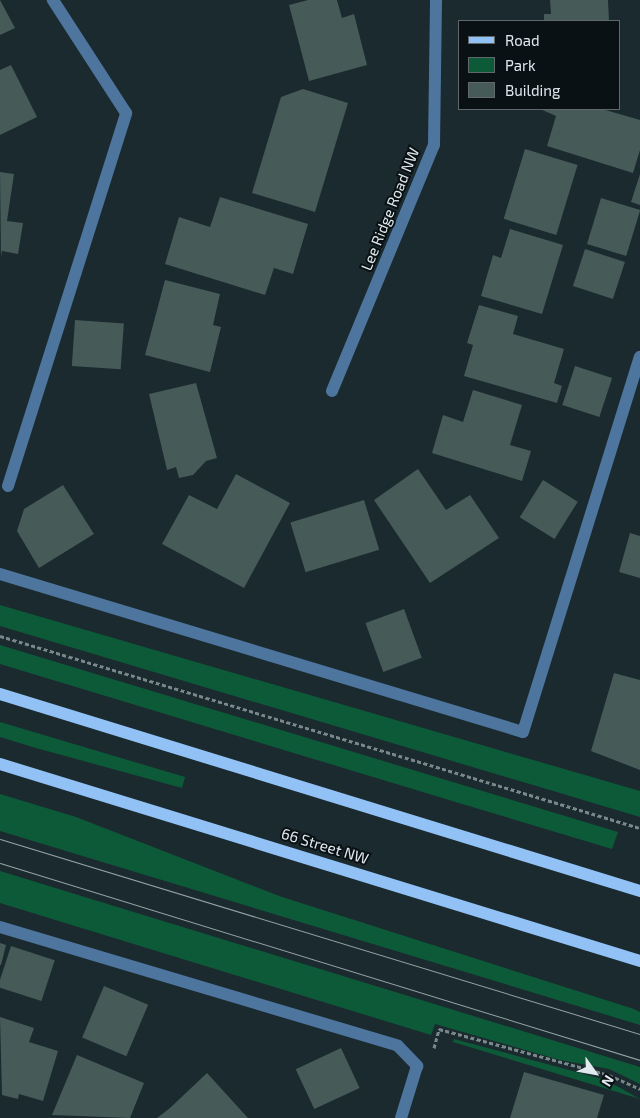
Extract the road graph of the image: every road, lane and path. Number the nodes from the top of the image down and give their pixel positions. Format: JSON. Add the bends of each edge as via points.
{"nodes":[{"id":1,"x":53,"y":0,"type":"edge"},
{"id":2,"x":436,"y":0,"type":"edge"},
{"id":3,"x":640,"y":357,"type":"edge"},
{"id":4,"x":332,"y":391,"type":"dead end"},
{"id":5,"x":8,"y":486,"type":"dead end"},
{"id":6,"x":0,"y":574,"type":"edge"},
{"id":7,"x":0,"y":636,"type":"edge"},
{"id":8,"x":0,"y":694,"type":"edge"},
{"id":9,"x":0,"y":764,"type":"edge"},
{"id":10,"x":640,"y":828,"type":"edge"},
{"id":11,"x":640,"y":890,"type":"edge"},
{"id":12,"x":0,"y":927,"type":"edge"},
{"id":13,"x":640,"y":961,"type":"edge"},
{"id":14,"x":417,"y":1066,"type":"junction"},
{"id":15,"x":640,"y":1090,"type":"edge"},
{"id":16,"x":401,"y":1118,"type":"edge"}],
"edges":[{"from":1,"to":5,"type":"street","via":[[126,113]]},
{"from":2,"to":4,"type":"street","name":"Lee Ridge Road NW","via":[[434,144]]},
{"from":3,"to":6,"type":"street","via":[[523,732]]},
{"from":7,"to":10,"type":"path"},
{"from":8,"to":11,"type":"main road"},
{"from":9,"to":13,"type":"main road","name":"66 Street NW"},
{"from":12,"to":14,"type":"street","via":[[398,1046]]},
{"from":14,"to":15,"type":"path","via":[[433,1053],[439,1030],[609,1075]]},
{"from":14,"to":16,"type":"street"}]}
